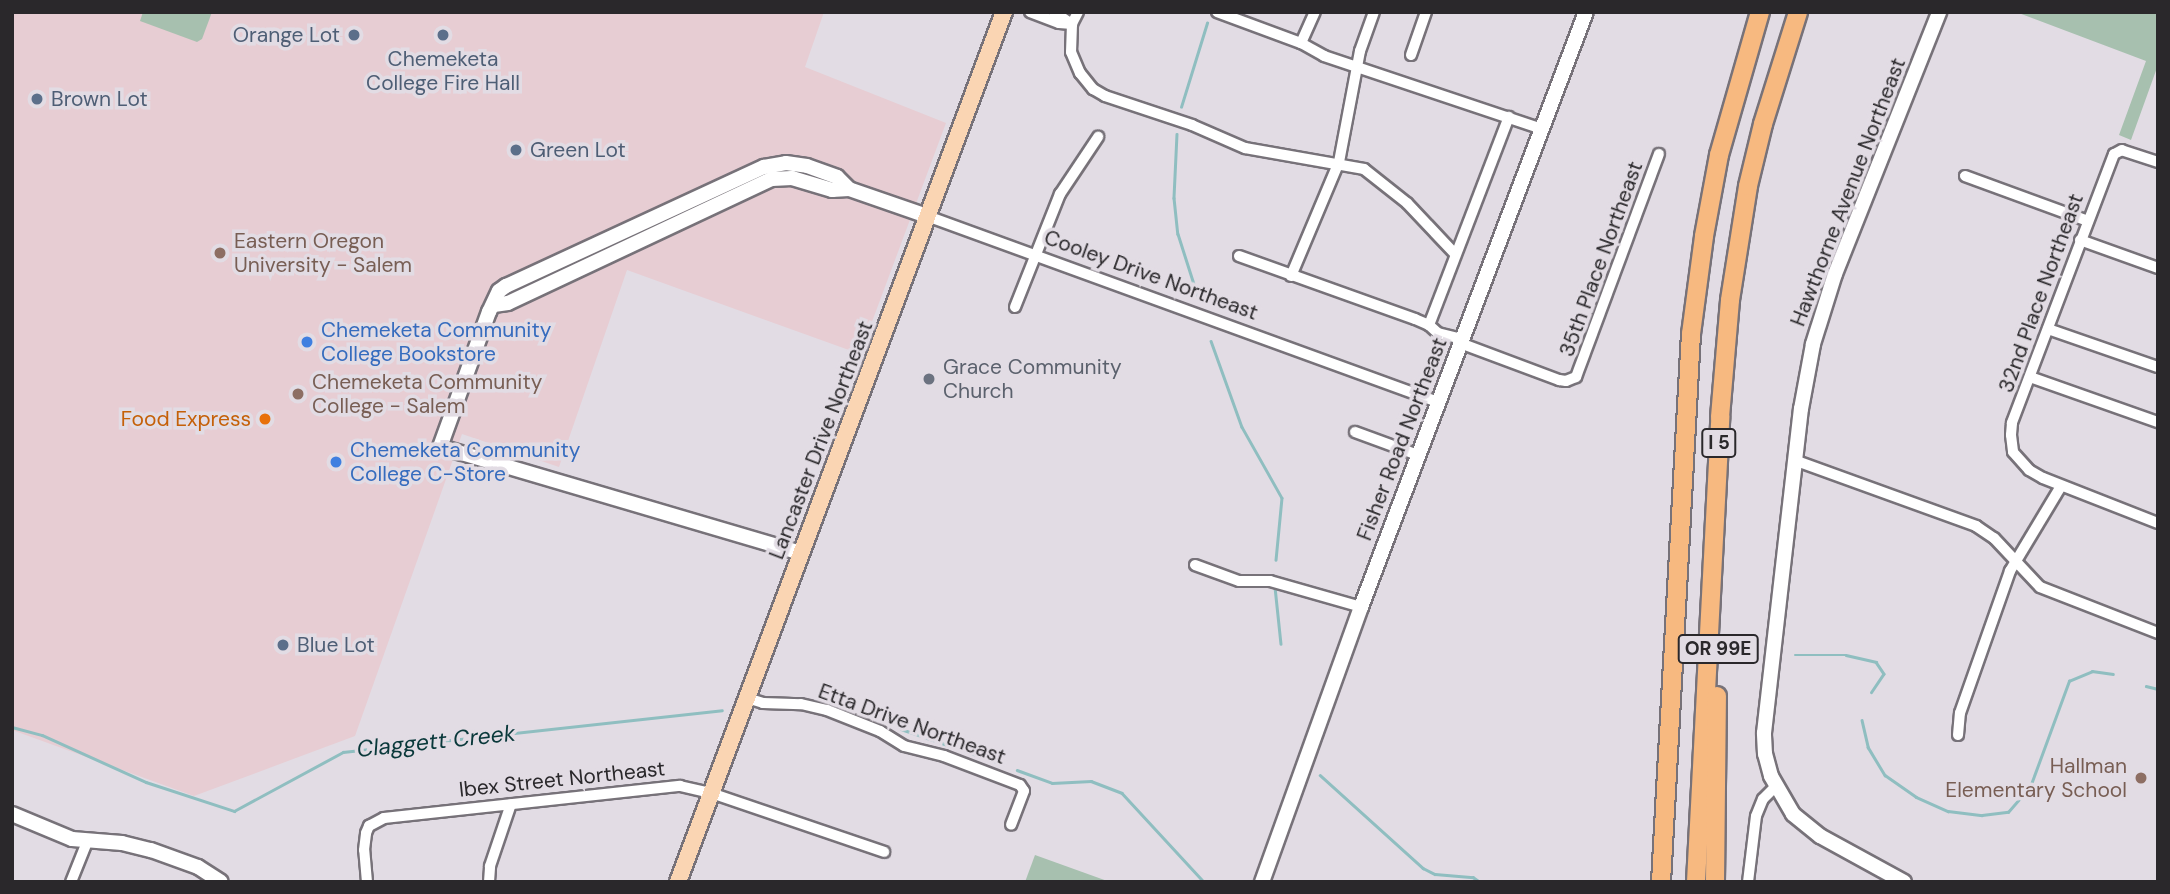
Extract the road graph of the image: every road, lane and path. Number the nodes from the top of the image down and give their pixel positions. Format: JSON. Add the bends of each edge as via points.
{"nodes":[{"id":1,"x":1004,"y":12,"type":"edge"},
{"id":2,"x":1030,"y":12,"type":"edge"},
{"id":3,"x":1054,"y":12,"type":"edge"},
{"id":4,"x":1078,"y":12,"type":"edge"},
{"id":5,"x":1217,"y":12,"type":"edge"},
{"id":6,"x":1315,"y":12,"type":"edge"},
{"id":7,"x":1374,"y":12,"type":"edge"},
{"id":8,"x":1426,"y":12,"type":"edge"},
{"id":9,"x":1586,"y":12,"type":"edge"},
{"id":10,"x":1760,"y":12,"type":"edge"},
{"id":11,"x":1798,"y":12,"type":"edge"},
{"id":12,"x":1939,"y":12,"type":"edge"},
{"id":13,"x":1072,"y":24,"type":"junction"},
{"id":14,"x":1301,"y":43,"type":"junction"},
{"id":15,"x":1411,"y":55,"type":"dead end"},
{"id":16,"x":1357,"y":65,"type":"junction"},
{"id":17,"x":1509,"y":117,"type":"junction"},
{"id":18,"x":1542,"y":129,"type":"junction"},
{"id":19,"x":1098,"y":136,"type":"dead end"},
{"id":20,"x":1659,"y":154,"type":"dead end"},
{"id":21,"x":2158,"y":162,"type":"edge"},
{"id":22,"x":1339,"y":163,"type":"junction"},
{"id":23,"x":1965,"y":176,"type":"dead end"},
{"id":24,"x":928,"y":216,"type":"junction"},
{"id":25,"x":2088,"y":221,"type":"junction"},
{"id":26,"x":2080,"y":240,"type":"junction"},
{"id":27,"x":1455,"y":254,"type":"junction"},
{"id":28,"x":1035,"y":256,"type":"junction"},
{"id":29,"x":1240,"y":256,"type":"dead end"},
{"id":30,"x":2158,"y":268,"type":"edge"},
{"id":31,"x":1291,"y":275,"type":"junction"},
{"id":32,"x":1015,"y":306,"type":"dead end"},
{"id":33,"x":1429,"y":325,"type":"junction"},
{"id":34,"x":2048,"y":329,"type":"junction"},
{"id":35,"x":1461,"y":341,"type":"junction"},
{"id":36,"x":2158,"y":367,"type":"edge"},
{"id":37,"x":2031,"y":377,"type":"junction"},
{"id":38,"x":1438,"y":402,"type":"junction"},
{"id":39,"x":1720,"y":417,"type":"junction"},
{"id":40,"x":2158,"y":422,"type":"edge"},
{"id":41,"x":1355,"y":432,"type":"dead end"},
{"id":42,"x":1418,"y":454,"type":"junction"},
{"id":43,"x":1794,"y":460,"type":"junction"},
{"id":44,"x":2061,"y":486,"type":"junction"},
{"id":45,"x":2158,"y":523,"type":"edge"},
{"id":46,"x":801,"y":553,"type":"junction"},
{"id":47,"x":2015,"y":561,"type":"junction"},
{"id":48,"x":1195,"y":565,"type":"dead end"},
{"id":49,"x":1361,"y":607,"type":"junction"},
{"id":50,"x":2158,"y":633,"type":"edge"},
{"id":51,"x":747,"y":698,"type":"junction"},
{"id":52,"x":1958,"y":735,"type":"dead end"},
{"id":53,"x":1775,"y":787,"type":"junction"},
{"id":54,"x":711,"y":793,"type":"junction"},
{"id":55,"x":511,"y":804,"type":"junction"},
{"id":56,"x":12,"y":814,"type":"edge"},
{"id":57,"x":1011,"y":825,"type":"dead end"},
{"id":58,"x":87,"y":842,"type":"junction"},
{"id":59,"x":884,"y":852,"type":"dead end"},
{"id":60,"x":71,"y":882,"type":"edge"},
{"id":61,"x":221,"y":882,"type":"edge"},
{"id":62,"x":367,"y":882,"type":"edge"},
{"id":63,"x":489,"y":882,"type":"edge"},
{"id":64,"x":678,"y":882,"type":"edge"},
{"id":65,"x":1262,"y":882,"type":"edge"},
{"id":66,"x":1661,"y":882,"type":"edge"},
{"id":67,"x":1696,"y":882,"type":"edge"},
{"id":68,"x":1715,"y":882,"type":"edge"},
{"id":69,"x":1748,"y":882,"type":"edge"},
{"id":70,"x":1904,"y":882,"type":"edge"}],
"edges":[{"from":1,"to":24,"type":"main road","name":"Lancaster Drive Northeast"},
{"from":2,"to":13,"type":"street"},
{"from":3,"to":13,"type":"street"},
{"from":4,"to":13,"type":"street"},
{"from":5,"to":14,"type":"street"},
{"from":6,"to":14,"type":"street"},
{"from":7,"to":16,"type":"street"},
{"from":8,"to":15,"type":"street"},
{"from":9,"to":18,"type":"street","name":"Fisher Road Northeast"},
{"from":10,"to":66,"type":"highway","number":"I 5","via":[[1719,155],[1694,311]]},
{"from":11,"to":39,"type":"highway","number":"I 5","via":[[1748,186],[1730,300]]},
{"from":12,"to":43,"type":"street","name":"Hawthorne Avenue Northeast","via":[[1826,301],[1809,363]]},
{"from":13,"to":22,"type":"street","via":[[1075,64],[1086,83],[1105,96],[1245,148]]},
{"from":14,"to":16,"type":"street","via":[[1324,56]]},
{"from":16,"to":17,"type":"street"},
{"from":16,"to":22,"type":"street"},
{"from":17,"to":18,"type":"street"},
{"from":17,"to":27,"type":"street"},
{"from":18,"to":35,"type":"street","name":"Fisher Road Northeast"},
{"from":19,"to":28,"type":"street","via":[[1060,194]]},
{"from":20,"to":35,"type":"street","name":"35th Place Northeast","via":[[1576,377],[1559,380]]},
{"from":21,"to":25,"type":"street","name":"32nd Place Northeast","via":[[2118,151]]},
{"from":22,"to":27,"type":"street","via":[[1363,169],[1390,187]]},
{"from":22,"to":31,"type":"street"},
{"from":23,"to":25,"type":"street"},
{"from":24,"to":28,"type":"street","name":"Cooley Drive Northeast"},
{"from":24,"to":46,"type":"main road","name":"Lancaster Drive Northeast"},
{"from":24,"to":46,"type":"street","name":"Cooley Drive Northeast","via":[[849,189],[836,177],[797,164],[764,167],[506,286],[499,291],[440,447]]},
{"from":25,"to":26,"type":"street","name":"32nd Place Northeast"},
{"from":26,"to":30,"type":"street"},
{"from":26,"to":34,"type":"street","name":"32nd Place Northeast"},
{"from":27,"to":33,"type":"street"},
{"from":28,"to":32,"type":"street"},
{"from":28,"to":38,"type":"street","name":"Cooley Drive Northeast"},
{"from":29,"to":31,"type":"street"},
{"from":31,"to":33,"type":"street"},
{"from":33,"to":35,"type":"street","via":[[1437,334]]},
{"from":34,"to":36,"type":"street"},
{"from":34,"to":37,"type":"street","name":"32nd Place Northeast"},
{"from":35,"to":38,"type":"street","name":"Fisher Road Northeast"},
{"from":37,"to":40,"type":"street"},
{"from":37,"to":44,"type":"street","name":"32nd Place Northeast","via":[[2012,423],[2014,452],[2029,470]]},
{"from":38,"to":42,"type":"street","name":"Fisher Road Northeast"},
{"from":39,"to":67,"type":"highway","number":"I 5"},
{"from":39,"to":68,"type":"highway","number":"OR 99E","via":[[1723,514]]},
{"from":41,"to":42,"type":"street"},
{"from":42,"to":49,"type":"street","name":"Fisher Road Northeast"},
{"from":43,"to":47,"type":"street","via":[[1976,526]]},
{"from":43,"to":53,"type":"street","name":"Hawthorne Avenue Northeast","via":[[1764,718],[1765,754]]},
{"from":44,"to":45,"type":"street"},
{"from":44,"to":47,"type":"street"},
{"from":46,"to":51,"type":"main road","name":"Lancaster Drive Northeast"},
{"from":47,"to":50,"type":"street","via":[[2028,578],[2050,592]]},
{"from":47,"to":52,"type":"street","via":[[1960,713]]},
{"from":48,"to":49,"type":"street","via":[[1239,581],[1270,581]]},
{"from":49,"to":65,"type":"street","name":"Fisher Road Northeast"},
{"from":51,"to":54,"type":"main road","name":"Lancaster Drive Northeast"},
{"from":51,"to":57,"type":"street","name":"Etta Drive Northeast","via":[[827,710],[904,746],[1020,785],[1024,791]]},
{"from":53,"to":69,"type":"street","via":[[1756,816]]},
{"from":53,"to":70,"type":"street","name":"Hawthorne Avenue Northeast","via":[[1809,828]]},
{"from":54,"to":55,"type":"street","name":"Ibex Street Northeast","via":[[680,786]]},
{"from":54,"to":59,"type":"street","name":"Ibex Street Northeast"},
{"from":54,"to":64,"type":"main road","name":"Lancaster Drive Northeast"},
{"from":55,"to":62,"type":"street","name":"Ibex Street Northeast","via":[[384,818],[369,826]]},
{"from":55,"to":63,"type":"street"},
{"from":56,"to":58,"type":"street"},
{"from":58,"to":60,"type":"street"},
{"from":58,"to":61,"type":"street","via":[[134,845],[198,867]]}]}
